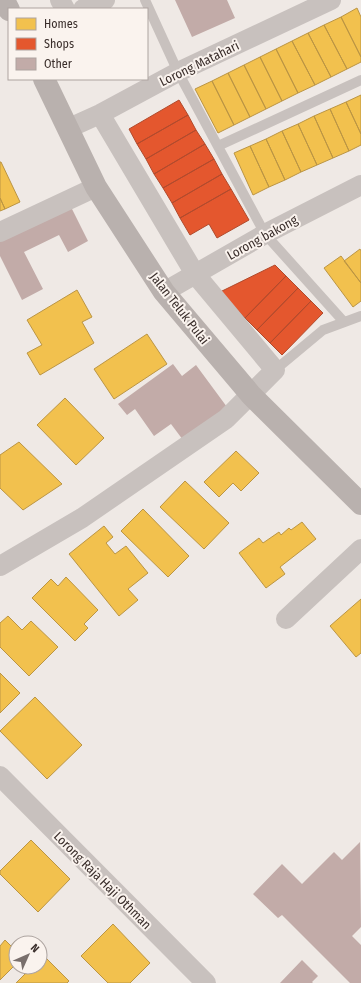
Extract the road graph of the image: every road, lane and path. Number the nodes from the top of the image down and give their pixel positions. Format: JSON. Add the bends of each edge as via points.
{"nodes":[{"id":1,"x":105,"y":0,"type":"edge"},
{"id":2,"x":145,"y":0,"type":"edge"},
{"id":3,"x":331,"y":0,"type":"edge"},
{"id":4,"x":85,"y":8,"type":"edge"},
{"id":5,"x":178,"y":72,"type":"junction"},
{"id":6,"x":45,"y":80,"type":"edge"},
{"id":7,"x":361,"y":80,"type":"edge"},
{"id":8,"x":100,"y":114,"type":"junction"},
{"id":9,"x":69,"y":128,"type":"junction"},
{"id":10,"x":218,"y":146,"type":"junction"},
{"id":11,"x":361,"y":185,"type":"edge"},
{"id":12,"x":96,"y":187,"type":"junction"},
{"id":13,"x":0,"y":232,"type":"edge"},
{"id":14,"x":265,"y":234,"type":"junction"},
{"id":15,"x":195,"y":274,"type":"junction"},
{"id":16,"x":164,"y":292,"type":"junction"},
{"id":17,"x":361,"y":316,"type":"edge"},
{"id":18,"x":344,"y":322,"type":"junction"},
{"id":19,"x":275,"y":370,"type":"junction"},
{"id":20,"x":250,"y":395,"type":"junction"},
{"id":21,"x":361,"y":504,"type":"edge"},
{"id":22,"x":361,"y":549,"type":"edge"},
{"id":23,"x":0,"y":566,"type":"edge"},
{"id":24,"x":286,"y":619,"type":"dead end"},
{"id":25,"x":0,"y":776,"type":"edge"},
{"id":26,"x":206,"y":983,"type":"edge"}],
"edges":[{"from":1,"to":4,"type":"street"},
{"from":2,"to":5,"type":"lane"},
{"from":3,"to":5,"type":"street","name":"Lorong Matahari"},
{"from":5,"to":8,"type":"street","name":"Lorong Matahari"},
{"from":5,"to":10,"type":"lane"},
{"from":6,"to":9,"type":"main road","name":"Jalan Teluk Pulai"},
{"from":7,"to":10,"type":"lane"},
{"from":8,"to":9,"type":"street","name":"Lorong Matahari"},
{"from":8,"to":15,"type":"street"},
{"from":9,"to":12,"type":"main road","name":"Jalan Teluk Pulai"},
{"from":10,"to":14,"type":"lane"},
{"from":11,"to":14,"type":"street","name":"Lorong bakong"},
{"from":12,"to":13,"type":"street"},
{"from":12,"to":16,"type":"main road","name":"Jalan Teluk Pulai"},
{"from":14,"to":15,"type":"street","name":"Lorong bakong"},
{"from":14,"to":18,"type":"lane"},
{"from":15,"to":16,"type":"street","name":"Lorong bakong"},
{"from":15,"to":19,"type":"street"},
{"from":16,"to":20,"type":"main road","name":"Jalan Teluk Pulai"},
{"from":17,"to":18,"type":"lane"},
{"from":18,"to":19,"type":"lane","via":[[323,330]]},
{"from":19,"to":20,"type":"street"},
{"from":20,"to":21,"type":"main road","name":"Jalan Teluk Pulai"},
{"from":20,"to":23,"type":"street","via":[[226,420],[82,518]]},
{"from":22,"to":24,"type":"street"},
{"from":25,"to":26,"type":"street","name":"Lorong Raja Haji Othman"}]}
